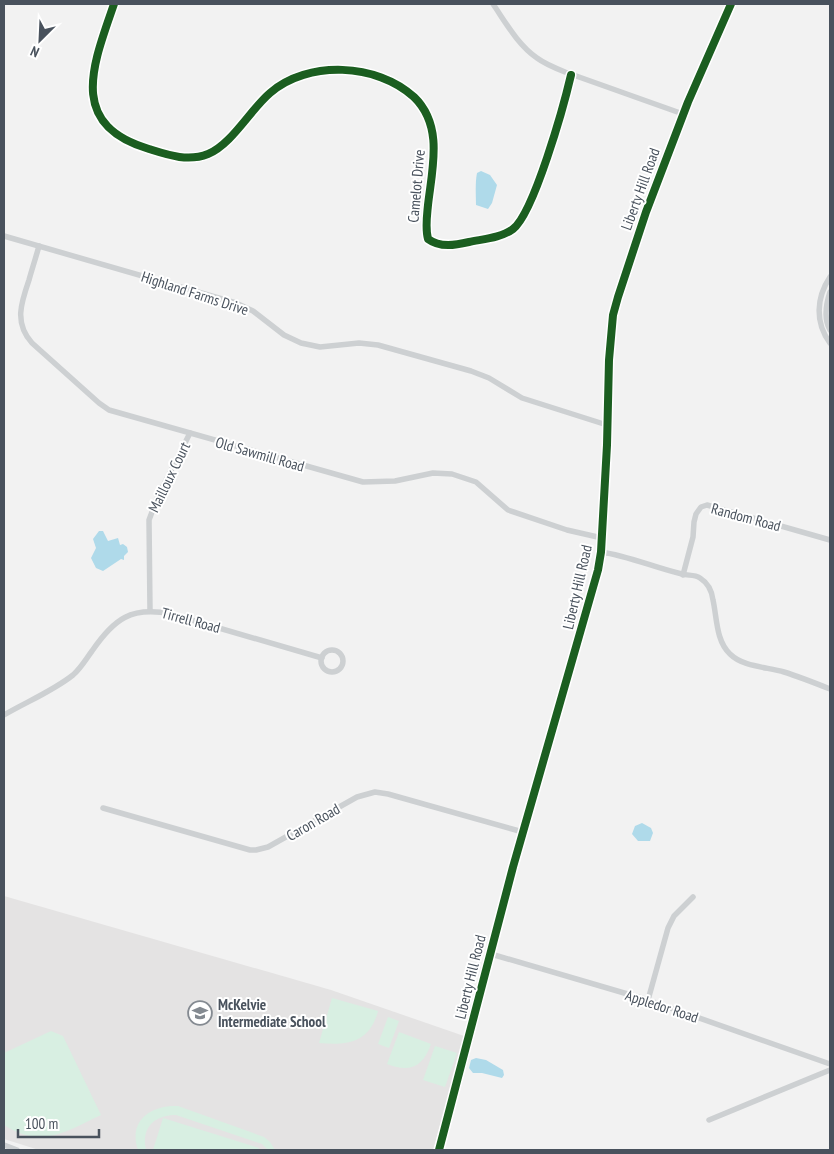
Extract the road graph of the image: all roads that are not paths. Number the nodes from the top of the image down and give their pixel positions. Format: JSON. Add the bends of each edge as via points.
{"nodes":[{"id":1,"x":114,"y":4,"type":"edge"},
{"id":2,"x":492,"y":4,"type":"edge"},
{"id":3,"x":731,"y":4,"type":"edge"},
{"id":4,"x":571,"y":75,"type":"junction"},
{"id":5,"x":683,"y":114,"type":"junction"},
{"id":6,"x":4,"y":236,"type":"edge"},
{"id":7,"x":39,"y":246,"type":"junction"},
{"id":8,"x":830,"y":277,"type":"edge"},
{"id":9,"x":830,"y":292,"type":"edge"},
{"id":10,"x":829,"y":329,"type":"edge"},
{"id":11,"x":824,"y":334,"type":"junction"},
{"id":12,"x":830,"y":343,"type":"edge"},
{"id":13,"x":608,"y":425,"type":"junction"},
{"id":14,"x":190,"y":433,"type":"junction"},
{"id":15,"x":602,"y":538,"type":"junction"},
{"id":16,"x":830,"y":540,"type":"edge"},
{"id":17,"x":601,"y":552,"type":"junction"},
{"id":18,"x":683,"y":575,"type":"junction"},
{"id":19,"x":150,"y":610,"type":"junction"},
{"id":20,"x":322,"y":658,"type":"dead end"},
{"id":21,"x":830,"y":689,"type":"edge"},
{"id":22,"x":4,"y":715,"type":"edge"},
{"id":23,"x":103,"y":808,"type":"dead end"},
{"id":24,"x":523,"y":832,"type":"junction"},
{"id":25,"x":693,"y":898,"type":"dead end"},
{"id":26,"x":491,"y":954,"type":"junction"},
{"id":27,"x":648,"y":1000,"type":"junction"},
{"id":28,"x":830,"y":1064,"type":"edge"},
{"id":29,"x":830,"y":1070,"type":"edge"},
{"id":30,"x":709,"y":1120,"type":"dead end"},
{"id":31,"x":4,"y":1145,"type":"edge"},
{"id":32,"x":17,"y":1150,"type":"edge"},
{"id":33,"x":439,"y":1150,"type":"edge"}],
"edges":[{"from":1,"to":4,"type":"street","name":"Camelot Drive","via":[[97,59],[92,91],[98,116],[115,135],[132,144],[175,157],[207,154],[218,148],[271,92],[305,74],[362,72],[381,78],[414,98],[426,113],[433,131],[426,232],[428,239],[440,244],[459,244],[502,235],[522,219],[533,196]]},
{"from":2,"to":4,"type":"street","via":[[522,45],[536,58]]},
{"from":3,"to":5,"type":"street","name":"Liberty Hill Road"},
{"from":4,"to":5,"type":"street"},
{"from":5,"to":13,"type":"street","name":"Liberty Hill Road","via":[[640,228],[613,315]]},
{"from":6,"to":7,"type":"street","name":"Highland Farms Drive"},
{"from":7,"to":13,"type":"street","name":"Highland Farms Drive","via":[[236,303],[301,343],[320,347],[359,343],[378,345],[471,371],[522,398]]},
{"from":7,"to":14,"type":"street","name":"Old Sawmill Road","via":[[20,308],[22,327],[28,338],[109,410]]},
{"from":8,"to":11,"type":"street","via":[[819,307]]},
{"from":9,"to":10,"type":"street","via":[[826,308]]},
{"from":10,"to":11,"type":"street"},
{"from":11,"to":12,"type":"street"},
{"from":13,"to":15,"type":"street","name":"Liberty Hill Road"},
{"from":14,"to":15,"type":"street","name":"Old Sawmill Road","via":[[363,482],[396,481],[433,473],[452,474],[476,482],[508,510]]},
{"from":14,"to":19,"type":"street","name":"Mailloux Court","via":[[149,520]]},
{"from":15,"to":17,"type":"street","name":"Liberty Hill Road"},
{"from":16,"to":18,"type":"street","name":"Random Road","via":[[707,504],[696,514]]},
{"from":17,"to":18,"type":"street","via":[[618,554]]},
{"from":17,"to":24,"type":"street","name":"Liberty Hill Road","via":[[592,596]]},
{"from":18,"to":21,"type":"street","via":[[695,575],[709,588],[722,643],[730,654],[741,661]]},
{"from":19,"to":20,"type":"street","name":"Tirrell Road"},
{"from":19,"to":22,"type":"street","name":"Tirrell Road","via":[[118,621],[108,629],[73,675]]},
{"from":23,"to":24,"type":"street","name":"Caron Road","via":[[250,850],[268,847],[357,797],[375,792]]},
{"from":24,"to":26,"type":"street","name":"Liberty Hill Road"},
{"from":25,"to":27,"type":"street","via":[[674,916],[668,928]]},
{"from":26,"to":27,"type":"street","name":"Appledor Road"},
{"from":26,"to":33,"type":"street","name":"Liberty Hill Road"},
{"from":27,"to":28,"type":"street","name":"Appledor Road"},
{"from":29,"to":30,"type":"street"},
{"from":31,"to":32,"type":"street"}]}
